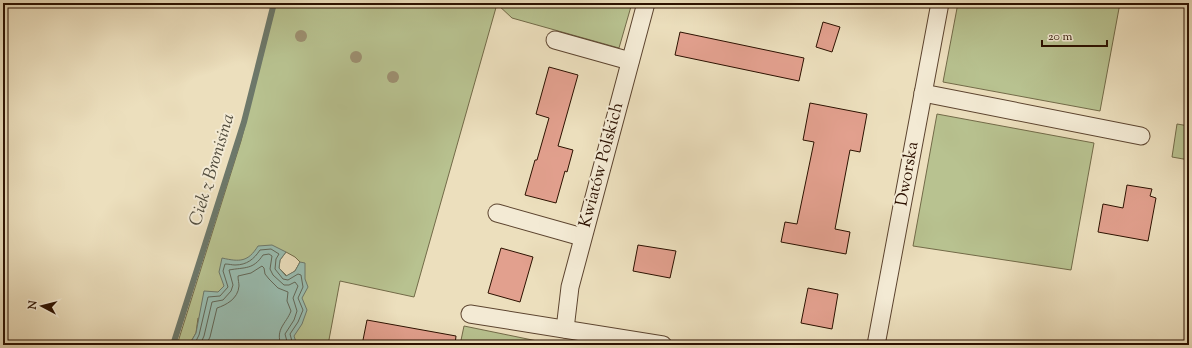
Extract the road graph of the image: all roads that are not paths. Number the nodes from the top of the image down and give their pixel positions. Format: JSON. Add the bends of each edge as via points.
{"nodes":[{"id":1,"x":646,"y":3,"type":"edge"},
{"id":2,"x":940,"y":3,"type":"edge"},
{"id":3,"x":555,"y":40,"type":"dead end"},
{"id":4,"x":630,"y":61,"type":"junction"},
{"id":5,"x":923,"y":93,"type":"junction"},
{"id":6,"x":1141,"y":136,"type":"dead end"},
{"id":7,"x":497,"y":213,"type":"dead end"},
{"id":8,"x":582,"y":237,"type":"junction"},
{"id":9,"x":470,"y":314,"type":"dead end"},
{"id":10,"x":565,"y":329,"type":"junction"},
{"id":11,"x":663,"y":345,"type":"edge"},
{"id":12,"x":876,"y":345,"type":"edge"}],
"edges":[{"from":1,"to":4,"type":"street","name":"Kwiatów Polskich"},
{"from":2,"to":5,"type":"street","name":"Dworska"},
{"from":3,"to":4,"type":"street"},
{"from":4,"to":8,"type":"street","name":"Kwiatów Polskich"},
{"from":5,"to":6,"type":"street"},
{"from":5,"to":12,"type":"street","name":"Dworska"},
{"from":7,"to":8,"type":"street"},
{"from":8,"to":10,"type":"street","name":"Kwiatów Polskich","via":[[570,287]]},
{"from":9,"to":10,"type":"street"},
{"from":10,"to":11,"type":"street"}]}
